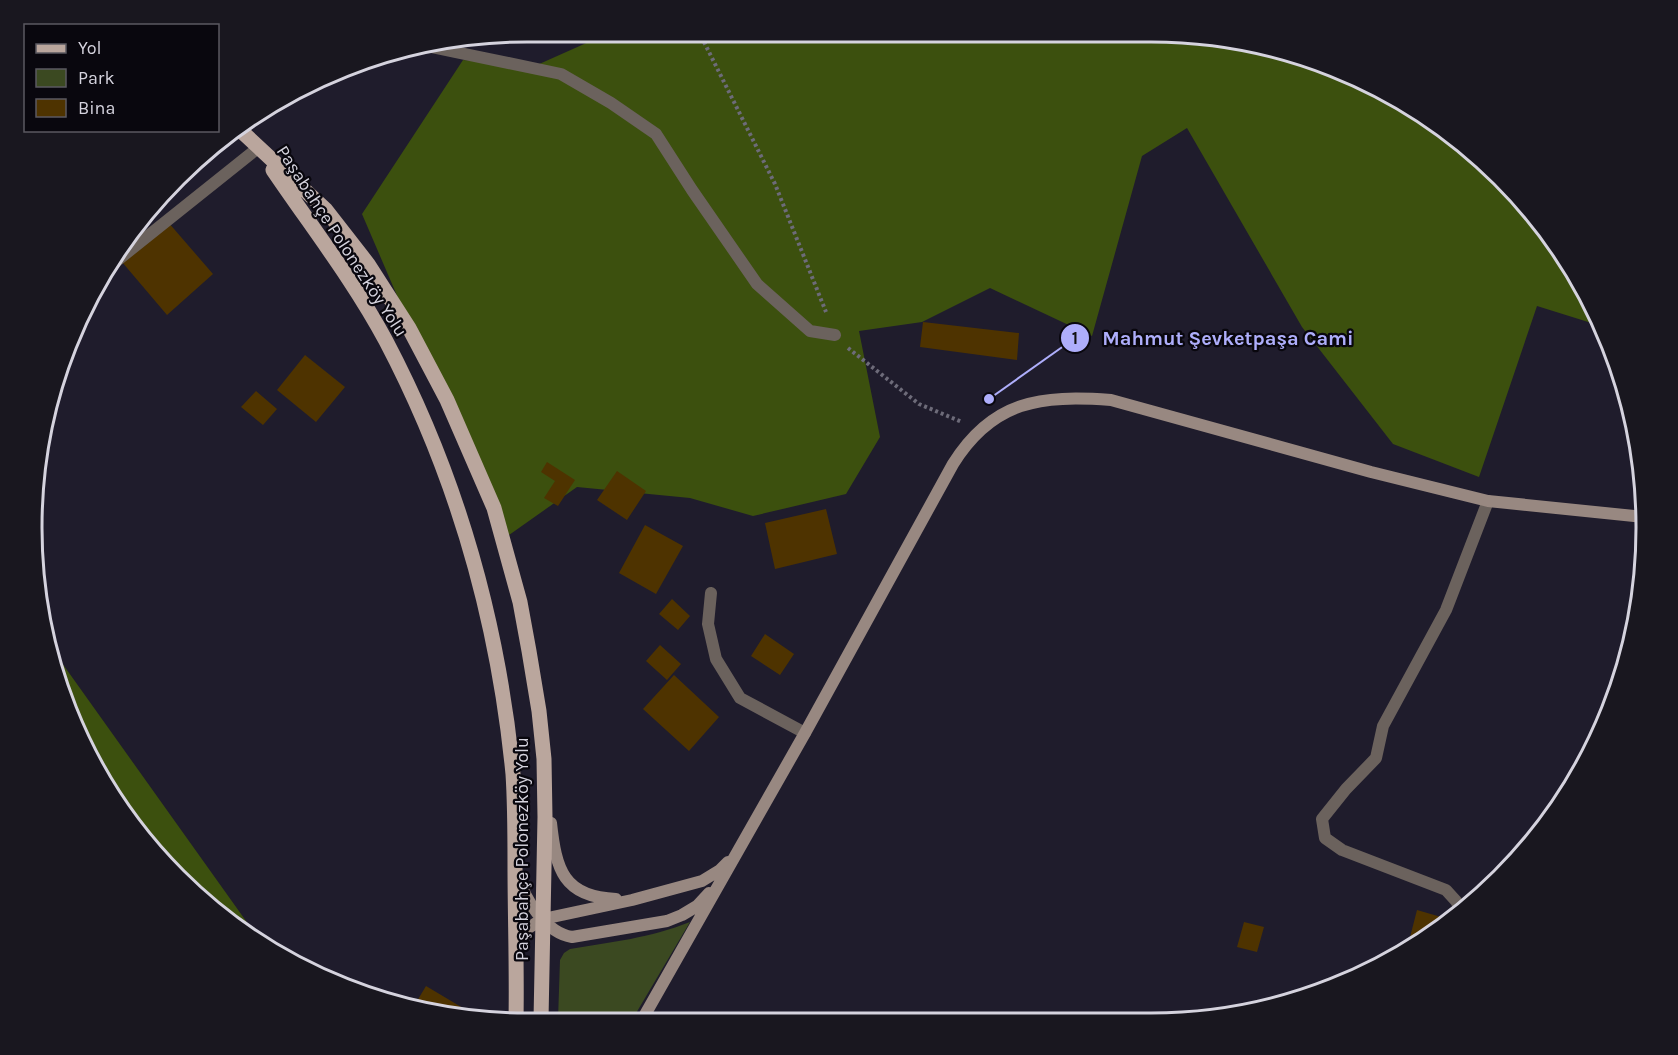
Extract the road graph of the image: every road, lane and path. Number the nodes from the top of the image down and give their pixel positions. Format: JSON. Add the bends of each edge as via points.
{"nodes":[{"id":1,"x":704,"y":42,"type":"edge"},
{"id":2,"x":443,"y":49,"type":"edge"},
{"id":3,"x":244,"y":134,"type":"edge"},
{"id":4,"x":258,"y":148,"type":"junction"},
{"id":5,"x":130,"y":249,"type":"edge"},
{"id":6,"x":835,"y":335,"type":"junction"},
{"id":7,"x":979,"y":429,"type":"junction"},
{"id":8,"x":1488,"y":501,"type":"junction"},
{"id":9,"x":1636,"y":516,"type":"edge"},
{"id":10,"x":711,"y":593,"type":"dead end"},
{"id":11,"x":805,"y":733,"type":"junction"},
{"id":12,"x":544,"y":759,"type":"junction"},
{"id":13,"x":737,"y":853,"type":"junction"},
{"id":14,"x":515,"y":864,"type":"junction"},
{"id":15,"x":632,"y":900,"type":"junction"},
{"id":16,"x":1457,"y":904,"type":"edge"},
{"id":17,"x":543,"y":919,"type":"junction"},
{"id":18,"x":517,"y":949,"type":"junction"},
{"id":19,"x":516,"y":1013,"type":"edge"},
{"id":20,"x":541,"y":1013,"type":"edge"},
{"id":21,"x":646,"y":1013,"type":"edge"}],
"edges":[{"from":1,"to":6,"type":"path","via":[[775,184]]},
{"from":2,"to":6,"type":"street","via":[[561,74],[656,134],[757,284],[810,331]]},
{"from":3,"to":4,"type":"main road","name":"Paşabahçe Polonezköy Yolu"},
{"from":4,"to":5,"type":"street"},
{"from":4,"to":12,"type":"main road","name":"Paşabahçe Polonezköy Yolu","via":[[326,210],[368,264],[409,328],[447,400],[489,497],[507,552],[530,651]]},
{"from":4,"to":14,"type":"main road","name":"Paşabahçe Polonezköy Yolu","via":[[385,339],[449,479],[484,596],[497,663],[513,775]]},
{"from":6,"to":7,"type":"path","via":[[858,358],[920,404]]},
{"from":7,"to":8,"type":"main road","via":[[1034,401],[1111,399]]},
{"from":7,"to":11,"type":"main road","via":[[952,464]]},
{"from":8,"to":9,"type":"main road"},
{"from":8,"to":16,"type":"street","via":[[1446,610],[1383,726],[1376,758],[1322,819],[1325,838],[1342,850],[1446,890]]},
{"from":10,"to":11,"type":"street","via":[[708,624],[716,658],[741,698]]},
{"from":11,"to":13,"type":"main road"},
{"from":12,"to":15,"type":"main road","via":[[558,866],[579,891],[597,898]]},
{"from":12,"to":17,"type":"main road","name":"Paşabahçe Polonezköy Yolu"},
{"from":13,"to":15,"type":"main road","via":[[702,881]]},
{"from":13,"to":17,"type":"main road","via":[[697,906],[667,921],[572,937],[562,936]]},
{"from":13,"to":21,"type":"main road"},
{"from":14,"to":17,"type":"main road","via":[[521,888]]},
{"from":14,"to":18,"type":"main road","name":"Paşabahçe Polonezköy Yolu"},
{"from":15,"to":17,"type":"main road"},
{"from":17,"to":18,"type":"main road","via":[[523,931]]},
{"from":17,"to":20,"type":"main road","name":"Paşabahçe Polonezköy Yolu"},
{"from":18,"to":19,"type":"main road","name":"Paşabahçe Polonezköy Yolu"}]}
